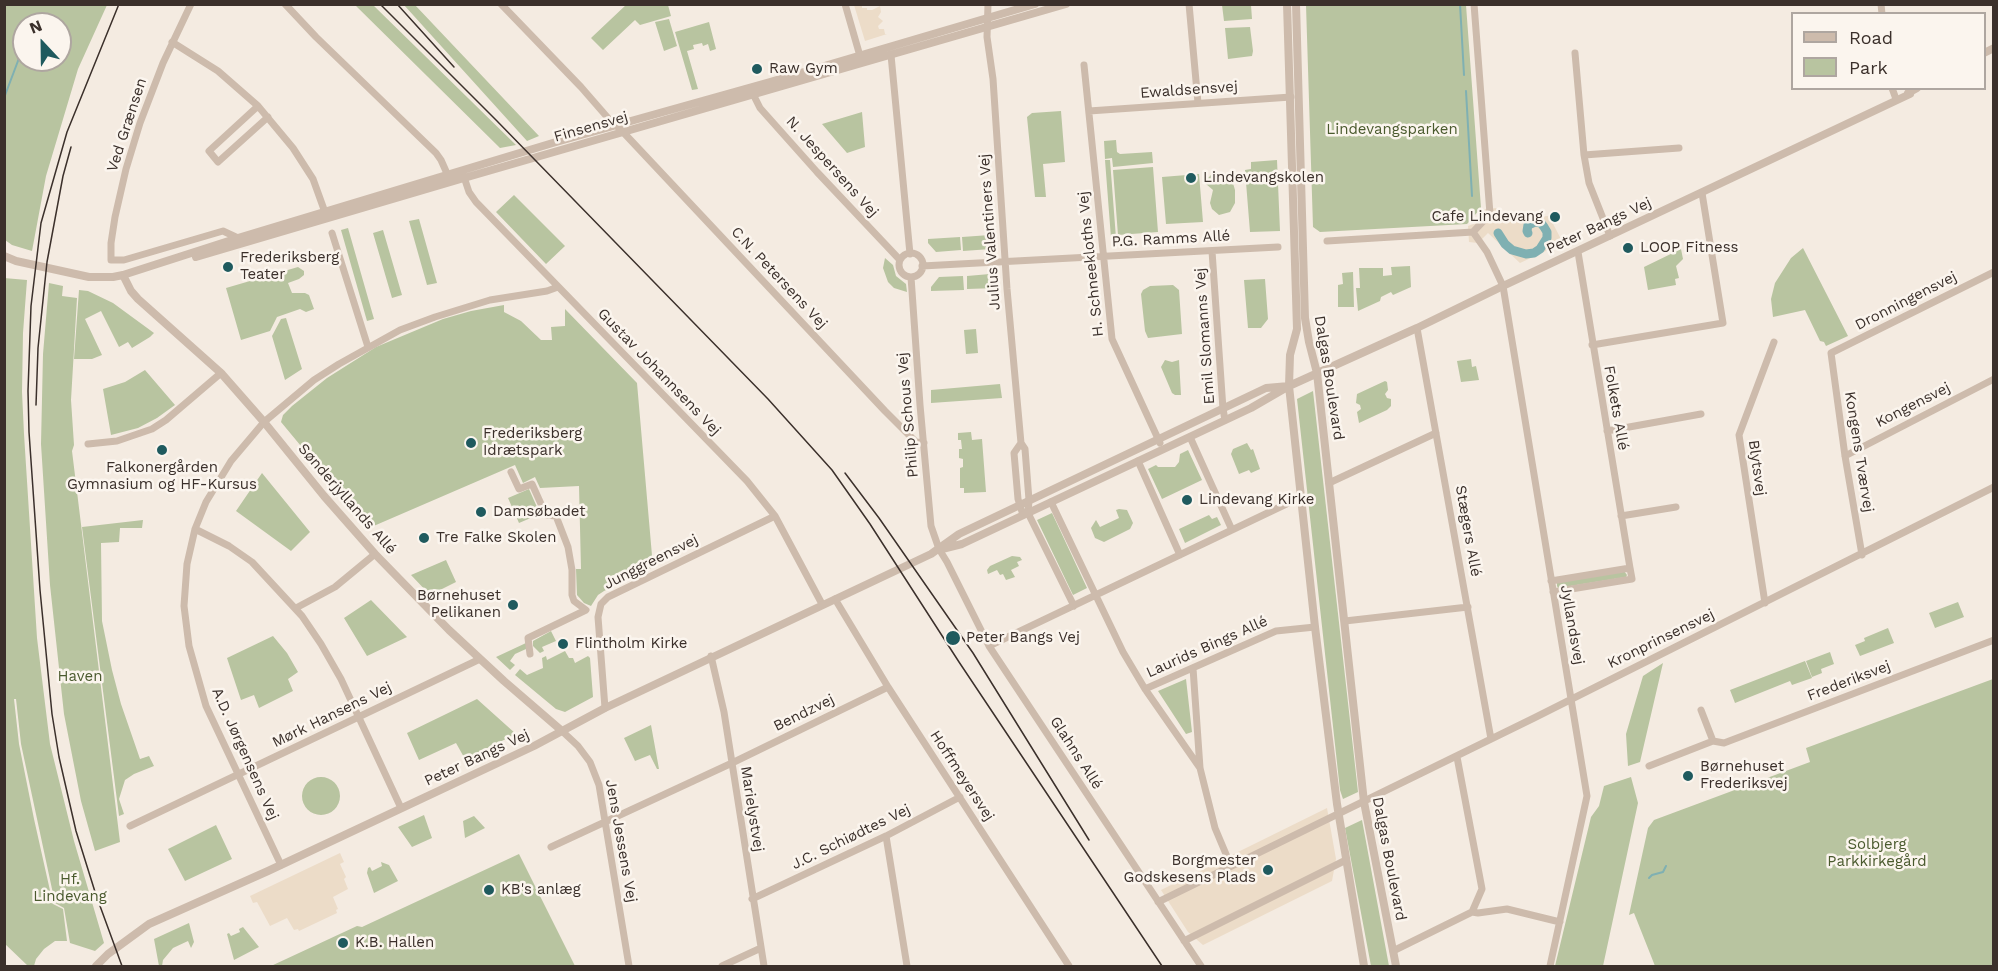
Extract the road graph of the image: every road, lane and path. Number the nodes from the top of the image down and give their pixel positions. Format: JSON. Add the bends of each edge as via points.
{"nodes":[{"id":1,"x":191,"y":4,"type":"edge"},
{"id":2,"x":285,"y":4,"type":"edge"},
{"id":3,"x":501,"y":4,"type":"edge"},
{"id":4,"x":845,"y":4,"type":"edge"},
{"id":5,"x":988,"y":4,"type":"edge"},
{"id":6,"x":1035,"y":4,"type":"edge"},
{"id":7,"x":1066,"y":4,"type":"edge"},
{"id":8,"x":1189,"y":4,"type":"edge"},
{"id":9,"x":1287,"y":4,"type":"edge"},
{"id":10,"x":1296,"y":4,"type":"edge"},
{"id":11,"x":1474,"y":4,"type":"edge"},
{"id":12,"x":987,"y":22,"type":"junction"},
{"id":13,"x":172,"y":42,"type":"junction"},
{"id":14,"x":1575,"y":53,"type":"dead end"},
{"id":15,"x":891,"y":55,"type":"junction"},
{"id":16,"x":861,"y":60,"type":"junction"},
{"id":17,"x":1084,"y":65,"type":"dead end"},
{"id":18,"x":1893,"y":90,"type":"edge"},
{"id":19,"x":1913,"y":90,"type":"edge"},
{"id":20,"x":752,"y":92,"type":"junction"},
{"id":21,"x":1295,"y":96,"type":"junction"},
{"id":22,"x":1896,"y":99,"type":"junction"},
{"id":23,"x":1198,"y":103,"type":"junction"},
{"id":24,"x":258,"y":106,"type":"junction"},
{"id":25,"x":1089,"y":111,"type":"junction"},
{"id":26,"x":268,"y":117,"type":"junction"},
{"id":27,"x":620,"y":128,"type":"junction"},
{"id":28,"x":1679,"y":148,"type":"dead end"},
{"id":29,"x":1584,"y":155,"type":"junction"},
{"id":30,"x":463,"y":174,"type":"junction"},
{"id":31,"x":449,"y":178,"type":"junction"},
{"id":32,"x":1702,"y":193,"type":"junction"},
{"id":33,"x":326,"y":215,"type":"junction"},
{"id":34,"x":1473,"y":232,"type":"junction"},
{"id":35,"x":332,"y":233,"type":"dead end"},
{"id":36,"x":1610,"y":236,"type":"junction"},
{"id":37,"x":239,"y":241,"type":"junction"},
{"id":38,"x":1326,"y":241,"type":"dead end"},
{"id":39,"x":1278,"y":247,"type":"dead end"},
{"id":40,"x":1212,"y":251,"type":"junction"},
{"id":41,"x":1578,"y":252,"type":"junction"},
{"id":42,"x":910,"y":254,"type":"junction"},
{"id":43,"x":4,"y":256,"type":"edge"},
{"id":44,"x":1104,"y":257,"type":"junction"},
{"id":45,"x":111,"y":260,"type":"joint"},
{"id":46,"x":900,"y":260,"type":"junction"},
{"id":47,"x":1005,"y":262,"type":"junction"},
{"id":48,"x":922,"y":266,"type":"junction"},
{"id":49,"x":1991,"y":273,"type":"edge"},
{"id":50,"x":123,"y":275,"type":"junction"},
{"id":51,"x":911,"y":277,"type":"junction"},
{"id":52,"x":1994,"y":282,"type":"edge"},
{"id":53,"x":1503,"y":286,"type":"junction"},
{"id":54,"x":558,"y":287,"type":"junction"},
{"id":55,"x":1417,"y":328,"type":"junction"},
{"id":56,"x":1774,"y":342,"type":"dead end"},
{"id":57,"x":1592,"y":345,"type":"junction"},
{"id":58,"x":368,"y":347,"type":"junction"},
{"id":59,"x":1831,"y":353,"type":"joint"},
{"id":60,"x":221,"y":373,"type":"junction"},
{"id":61,"x":1317,"y":373,"type":"junction"},
{"id":62,"x":1994,"y":379,"type":"edge"},
{"id":63,"x":1289,"y":386,"type":"junction"},
{"id":64,"x":1223,"y":409,"type":"junction"},
{"id":65,"x":1701,"y":414,"type":"dead end"},
{"id":66,"x":1225,"y":420,"type":"junction"},
{"id":67,"x":264,"y":422,"type":"junction"},
{"id":68,"x":1185,"y":427,"type":"junction"},
{"id":69,"x":1607,"y":431,"type":"junction"},
{"id":70,"x":1436,"y":432,"type":"junction"},
{"id":71,"x":1190,"y":437,"type":"junction"},
{"id":72,"x":1158,"y":440,"type":"junction"},
{"id":73,"x":924,"y":443,"type":"junction"},
{"id":74,"x":1021,"y":443,"type":"junction"},
{"id":75,"x":88,"y":444,"type":"dead end"},
{"id":76,"x":1163,"y":449,"type":"junction"},
{"id":77,"x":1134,"y":452,"type":"junction"},
{"id":78,"x":1845,"y":456,"type":"junction"},
{"id":79,"x":1138,"y":461,"type":"junction"},
{"id":80,"x":511,"y":472,"type":"dead end"},
{"id":81,"x":1329,"y":483,"type":"junction"},
{"id":82,"x":1994,"y":487,"type":"edge"},
{"id":83,"x":1047,"y":492,"type":"junction"},
{"id":84,"x":1301,"y":497,"type":"junction"},
{"id":85,"x":1029,"y":500,"type":"junction"},
{"id":86,"x":1052,"y":502,"type":"junction"},
{"id":87,"x":1019,"y":506,"type":"junction"},
{"id":88,"x":1676,"y":507,"type":"dead end"},
{"id":89,"x":1026,"y":514,"type":"junction"},
{"id":90,"x":775,"y":516,"type":"junction"},
{"id":91,"x":1622,"y":516,"type":"junction"},
{"id":92,"x":195,"y":529,"type":"junction"},
{"id":93,"x":1232,"y":531,"type":"junction"},
{"id":94,"x":939,"y":549,"type":"junction"},
{"id":95,"x":375,"y":554,"type":"junction"},
{"id":96,"x":1180,"y":555,"type":"junction"},
{"id":97,"x":1862,"y":555,"type":"junction"},
{"id":98,"x":1630,"y":568,"type":"junction"},
{"id":99,"x":1551,"y":582,"type":"junction"},
{"id":100,"x":1553,"y":592,"type":"junction"},
{"id":101,"x":1095,"y":596,"type":"junction"},
{"id":102,"x":835,"y":599,"type":"junction"},
{"id":103,"x":1765,"y":603,"type":"junction"},
{"id":104,"x":822,"y":604,"type":"junction"},
{"id":105,"x":1074,"y":606,"type":"junction"},
{"id":106,"x":1468,"y":607,"type":"junction"},
{"id":107,"x":296,"y":608,"type":"junction"},
{"id":108,"x":1345,"y":621,"type":"junction"},
{"id":109,"x":1315,"y":627,"type":"junction"},
{"id":110,"x":1994,"y":640,"type":"edge"},
{"id":111,"x":989,"y":646,"type":"junction"},
{"id":112,"x":530,"y":654,"type":"dead end"},
{"id":113,"x":711,"y":656,"type":"junction"},
{"id":114,"x":480,"y":659,"type":"junction"},
{"id":115,"x":1193,"y":668,"type":"junction"},
{"id":116,"x":888,"y":687,"type":"junction"},
{"id":117,"x":1145,"y":689,"type":"junction"},
{"id":118,"x":1572,"y":699,"type":"junction"},
{"id":119,"x":605,"y":708,"type":"junction"},
{"id":120,"x":1701,"y":710,"type":"dead end"},
{"id":121,"x":359,"y":717,"type":"junction"},
{"id":122,"x":562,"y":731,"type":"junction"},
{"id":123,"x":1491,"y":739,"type":"junction"},
{"id":124,"x":1713,"y":741,"type":"junction"},
{"id":125,"x":1457,"y":757,"type":"junction"},
{"id":126,"x":732,"y":763,"type":"junction"},
{"id":127,"x":1649,"y":766,"type":"dead end"},
{"id":128,"x":1200,"y":768,"type":"junction"},
{"id":129,"x":237,"y":776,"type":"junction"},
{"id":130,"x":960,"y":797,"type":"junction"},
{"id":131,"x":1364,"y":802,"type":"junction"},
{"id":132,"x":401,"y":808,"type":"junction"},
{"id":133,"x":1339,"y":813,"type":"junction"},
{"id":134,"x":604,"y":823,"type":"junction"},
{"id":135,"x":130,"y":826,"type":"dead end"},
{"id":136,"x":886,"y":836,"type":"junction"},
{"id":137,"x":551,"y":847,"type":"dead end"},
{"id":138,"x":1346,"y":860,"type":"junction"},
{"id":139,"x":280,"y":865,"type":"junction"},
{"id":140,"x":1231,"y":866,"type":"junction"},
{"id":141,"x":752,"y":899,"type":"junction"},
{"id":142,"x":1158,"y":902,"type":"junction"},
{"id":143,"x":1472,"y":912,"type":"junction"},
{"id":144,"x":1560,"y":922,"type":"junction"},
{"id":145,"x":1184,"y":941,"type":"junction"},
{"id":146,"x":761,"y":948,"type":"junction"},
{"id":147,"x":1393,"y":951,"type":"junction"},
{"id":148,"x":96,"y":966,"type":"edge"},
{"id":149,"x":629,"y":966,"type":"edge"},
{"id":150,"x":722,"y":966,"type":"edge"},
{"id":151,"x":764,"y":966,"type":"edge"},
{"id":152,"x":907,"y":966,"type":"edge"},
{"id":153,"x":1069,"y":966,"type":"edge"},
{"id":154,"x":1201,"y":966,"type":"edge"},
{"id":155,"x":1362,"y":966,"type":"edge"},
{"id":156,"x":1396,"y":966,"type":"edge"},
{"id":157,"x":1550,"y":966,"type":"edge"}],
"edges":[{"from":1,"to":13,"type":"street","name":"Ved Grænsen"},
{"from":2,"to":31,"type":"street","via":[[436,153]]},
{"from":3,"to":27,"type":"street","name":"C.N. Petersens Vej"},
{"from":4,"to":16,"type":"street"},
{"from":5,"to":12,"type":"street","name":"Julius Valentiners Vej"},
{"from":6,"to":12,"type":"street","name":"Finsensvej"},
{"from":7,"to":12,"type":"street","name":"Finsensvej"},
{"from":8,"to":23,"type":"street"},
{"from":9,"to":21,"type":"street","name":"Dalgas Boulevard"},
{"from":10,"to":21,"type":"street","name":"Dalgas Boulevard"},
{"from":11,"to":34,"type":"street","via":[[1490,214]]},
{"from":12,"to":15,"type":"street","name":"Finsensvej"},
{"from":12,"to":16,"type":"street","name":"Finsensvej"},
{"from":12,"to":47,"type":"street","name":"Julius Valentiners Vej"},
{"from":13,"to":24,"type":"street","via":[[218,71]]},
{"from":13,"to":45,"type":"street","name":"Ved Grænsen","via":[[126,169],[112,235]]},
{"from":14,"to":29,"type":"street"},
{"from":15,"to":16,"type":"street","name":"Finsensvej"},
{"from":15,"to":42,"type":"street"},
{"from":16,"to":20,"type":"street","name":"Finsensvej"},
{"from":17,"to":25,"type":"street","name":"H. Schneekloths Vej"},
{"from":18,"to":22,"type":"street"},
{"from":19,"to":22,"type":"street","name":"Peter Bangs Vej"},
{"from":20,"to":27,"type":"street","name":"Finsensvej"},
{"from":20,"to":46,"type":"street","name":"N. Jespersens Vej","via":[[760,108]]},
{"from":21,"to":23,"type":"street","name":"Ewaldsensvej"},
{"from":21,"to":61,"type":"street","name":"Dalgas Boulevard","via":[[1305,318]]},
{"from":21,"to":63,"type":"street","name":"Dalgas Boulevard","via":[[1297,329],[1290,355]]},
{"from":22,"to":32,"type":"street","name":"Peter Bangs Vej"},
{"from":23,"to":25,"type":"street","name":"Ewaldsensvej"},
{"from":24,"to":26,"type":"street"},
{"from":24,"to":26,"type":"street","via":[[209,151],[218,162]]},
{"from":25,"to":44,"type":"street","name":"H. Schneekloths Vej"},
{"from":26,"to":33,"type":"street","via":[[313,179]]},
{"from":27,"to":30,"type":"street","name":"Finsensvej"},
{"from":27,"to":73,"type":"street","name":"C.N. Petersens Vej","via":[[885,411],[916,442]]},
{"from":28,"to":29,"type":"street"},
{"from":29,"to":36,"type":"street","via":[[1589,183]]},
{"from":30,"to":31,"type":"street","name":"Finsensvej"},
{"from":30,"to":54,"type":"street","name":"Gustav Johannsens Vej","via":[[476,202]]},
{"from":31,"to":33,"type":"street","name":"Finsensvej"},
{"from":32,"to":36,"type":"street","name":"Peter Bangs Vej"},
{"from":32,"to":57,"type":"street","via":[[1723,323]]},
{"from":33,"to":37,"type":"street","name":"Finsensvej"},
{"from":34,"to":38,"type":"street"},
{"from":34,"to":53,"type":"street","name":"Jyllandsvej"},
{"from":35,"to":58,"type":"street"},
{"from":36,"to":41,"type":"street","name":"Peter Bangs Vej"},
{"from":37,"to":45,"type":"street","name":"Finsensvej","via":[[223,231],[124,260]]},
{"from":37,"to":50,"type":"street","name":"Finsensvej","via":[[146,272]]},
{"from":39,"to":40,"type":"street","name":"P.G. Ramms Allé"},
{"from":40,"to":44,"type":"street","name":"P.G. Ramms Allé"},
{"from":40,"to":64,"type":"street","name":"Emil Slomanns Vej"},
{"from":41,"to":53,"type":"street","name":"Peter Bangs Vej"},
{"from":41,"to":57,"type":"street","name":"Folkets Allé"},
{"from":42,"to":46,"type":"street"},
{"from":42,"to":48,"type":"street","via":[[919,257]]},
{"from":43,"to":50,"type":"street","name":"Finsensvej","via":[[89,277]]},
{"from":44,"to":47,"type":"street","name":"P.G. Ramms Allé"},
{"from":44,"to":72,"type":"street","name":"H. Schneekloths Vej","via":[[1112,339]]},
{"from":46,"to":51,"type":"street","via":[[901,272]]},
{"from":47,"to":48,"type":"street","name":"P.G. Ramms Allé"},
{"from":47,"to":74,"type":"street","name":"Julius Valentiners Vej"},
{"from":48,"to":51,"type":"street","via":[[919,274]]},
{"from":49,"to":52,"type":"street"},
{"from":49,"to":59,"type":"street","name":"Dronningensvej"},
{"from":50,"to":60,"type":"street","name":"Sønderjyllands Allé","via":[[138,299]]},
{"from":51,"to":73,"type":"street","name":"Philip Schous Vej"},
{"from":53,"to":55,"type":"street","name":"Peter Bangs Vej"},
{"from":53,"to":99,"type":"street","name":"Jyllandsvej"},
{"from":54,"to":58,"type":"street","name":"A.D. Jørgensens Vej","via":[[490,300],[435,317]]},
{"from":54,"to":90,"type":"street","name":"Gustav Johannsens Vej","via":[[747,481]]},
{"from":55,"to":61,"type":"street","name":"Peter Bangs Vej"},
{"from":55,"to":70,"type":"street","name":"Stægers Allé"},
{"from":56,"to":103,"type":"street","name":"Blytsvej","via":[[1738,435]]},
{"from":57,"to":69,"type":"street","name":"Folkets Allé"},
{"from":58,"to":67,"type":"street","name":"A.D. Jørgensens Vej","via":[[314,380]]},
{"from":59,"to":78,"type":"street","name":"Kongens Tværvej"},
{"from":60,"to":67,"type":"street","name":"Sønderjyllands Allé"},
{"from":60,"to":75,"type":"street","via":[[152,429],[117,441]]},
{"from":61,"to":63,"type":"street","name":"Peter Bangs Vej"},
{"from":61,"to":81,"type":"street","name":"Dalgas Boulevard"},
{"from":62,"to":78,"type":"street","name":"Kongensvej"},
{"from":63,"to":64,"type":"street","name":"Peter Bangs Vej","via":[[1266,388]]},
{"from":63,"to":66,"type":"street","name":"Peter Bangs Vej"},
{"from":63,"to":84,"type":"street","name":"Dalgas Boulevard"},
{"from":64,"to":66,"type":"street","name":"Emil Slomanns Vej"},
{"from":64,"to":68,"type":"street","name":"Peter Bangs Vej"},
{"from":65,"to":69,"type":"street"},
{"from":66,"to":71,"type":"street","name":"Peter Bangs Vej"},
{"from":67,"to":92,"type":"street","name":"A.D. Jørgensens Vej","via":[[231,461]]},
{"from":67,"to":95,"type":"street","name":"Sønderjyllands Allé"},
{"from":68,"to":71,"type":"street"},
{"from":68,"to":72,"type":"street","name":"Peter Bangs Vej"},
{"from":69,"to":91,"type":"street","name":"Folkets Allé"},
{"from":70,"to":81,"type":"street"},
{"from":70,"to":106,"type":"street","name":"Stægers Allé"},
{"from":71,"to":76,"type":"street","name":"Peter Bangs Vej"},
{"from":71,"to":93,"type":"street"},
{"from":72,"to":76,"type":"street","name":"H. Schneekloths Vej"},
{"from":72,"to":77,"type":"street","name":"Peter Bangs Vej"},
{"from":73,"to":94,"type":"street","name":"Philip Schous Vej","via":[[931,526]]},
{"from":74,"to":85,"type":"street","name":"Julius Valentiners Vej","via":[[1025,449]]},
{"from":74,"to":87,"type":"street","name":"Julius Valentiners Vej","via":[[1014,453]]},
{"from":76,"to":79,"type":"street","name":"Peter Bangs Vej"},
{"from":77,"to":79,"type":"street"},
{"from":77,"to":83,"type":"street","name":"Peter Bangs Vej"},
{"from":78,"to":97,"type":"street","name":"Kongens Tværvej"},
{"from":79,"to":86,"type":"street","name":"Peter Bangs Vej"},
{"from":79,"to":96,"type":"street"},
{"from":80,"to":112,"type":"street","via":[[519,489],[532,484],[546,515],[556,516],[568,547],[574,602],[586,610],[528,638]]},
{"from":81,"to":108,"type":"street","name":"Dalgas Boulevard"},
{"from":82,"to":97,"type":"street","name":"Kronprinsensvej"},
{"from":83,"to":85,"type":"street","name":"Peter Bangs Vej"},
{"from":83,"to":86,"type":"street"},
{"from":84,"to":93,"type":"street"},
{"from":84,"to":109,"type":"street","name":"Dalgas Boulevard"},
{"from":85,"to":87,"type":"street","name":"Peter Bangs Vej"},
{"from":85,"to":89,"type":"street","name":"Julius Valentiners Vej"},
{"from":86,"to":89,"type":"street","name":"Peter Bangs Vej"},
{"from":86,"to":101,"type":"street"},
{"from":87,"to":89,"type":"street","name":"Julius Valentiners Vej"},
{"from":87,"to":94,"type":"street","name":"Peter Bangs Vej","via":[[959,534]]},
{"from":88,"to":91,"type":"street"},
{"from":89,"to":94,"type":"street","name":"Peter Bangs Vej","via":[[962,544]]},
{"from":89,"to":105,"type":"street"},
{"from":90,"to":104,"type":"street","name":"Gustav Johannsens Vej"},
{"from":90,"to":119,"type":"street","name":"Junggreensvej","via":[[608,597],[601,604],[598,617]]},
{"from":91,"to":98,"type":"street","name":"Folkets Allé"},
{"from":92,"to":107,"type":"street","via":[[252,562]]},
{"from":92,"to":129,"type":"street","name":"A.D. Jørgensens Vej","via":[[185,584],[186,633],[206,706]]},
{"from":93,"to":96,"type":"street"},
{"from":94,"to":102,"type":"street","name":"Peter Bangs Vej"},
{"from":94,"to":111,"type":"street","name":"Glahns Allé"},
{"from":95,"to":107,"type":"street","via":[[335,587]]},
{"from":95,"to":114,"type":"street","name":"Sønderjyllands Allé"},
{"from":96,"to":101,"type":"street"},
{"from":97,"to":103,"type":"street","name":"Kronprinsensvej"},
{"from":98,"to":99,"type":"street"},
{"from":98,"to":100,"type":"street","via":[[1632,579]]},
{"from":99,"to":100,"type":"street","name":"Jyllandsvej"},
{"from":100,"to":118,"type":"street","name":"Jyllandsvej"},
{"from":101,"to":105,"type":"street"},
{"from":101,"to":117,"type":"street"},
{"from":102,"to":104,"type":"street","name":"Peter Bangs Vej"},
{"from":102,"to":116,"type":"street","name":"Hoffmeyersvej"},
{"from":103,"to":118,"type":"street","name":"Kronprinsensvej"},
{"from":104,"to":113,"type":"street","name":"Peter Bangs Vej"},
{"from":105,"to":111,"type":"street"},
{"from":106,"to":108,"type":"street"},
{"from":106,"to":123,"type":"street","name":"Stægers Allé"},
{"from":107,"to":121,"type":"street","via":[[321,644]]},
{"from":108,"to":131,"type":"street","name":"Dalgas Boulevard"},
{"from":109,"to":115,"type":"street","name":"Laurids Bings Allé","via":[[1276,631]]},
{"from":109,"to":133,"type":"street","name":"Dalgas Boulevard"},
{"from":110,"to":124,"type":"street","name":"Frederiksvej","via":[[1724,743]]},
{"from":111,"to":142,"type":"street","name":"Glahns Allé"},
{"from":113,"to":119,"type":"street","name":"Peter Bangs Vej"},
{"from":113,"to":126,"type":"street","name":"Marielystvej"},
{"from":114,"to":121,"type":"street","name":"Mørk Hansens Vej"},
{"from":114,"to":122,"type":"street","name":"Sønderjyllands Allé"},
{"from":115,"to":117,"type":"street","name":"Laurids Bings Allé"},
{"from":115,"to":128,"type":"street"},
{"from":116,"to":126,"type":"street","name":"Bendzvej"},
{"from":116,"to":130,"type":"street","name":"Hoffmeyersvej"},
{"from":117,"to":128,"type":"street"},
{"from":118,"to":123,"type":"street","name":"Kronprinsensvej"},
{"from":118,"to":144,"type":"street","name":"Jyllandsvej","via":[[1587,796]]},
{"from":119,"to":122,"type":"street","name":"Peter Bangs Vej"},
{"from":120,"to":124,"type":"street"},
{"from":121,"to":129,"type":"street","name":"Mørk Hansens Vej"},
{"from":121,"to":132,"type":"street"},
{"from":122,"to":132,"type":"street","name":"Peter Bangs Vej"},
{"from":122,"to":134,"type":"street","name":"Jens Jessens Vej","via":[[590,762]]},
{"from":123,"to":125,"type":"street","name":"Kronprinsensvej"},
{"from":124,"to":127,"type":"street","name":"Frederiksvej"},
{"from":125,"to":131,"type":"street","name":"Kronprinsensvej"},
{"from":125,"to":143,"type":"street","via":[[1482,889]]},
{"from":126,"to":134,"type":"street","name":"Bendzvej"},
{"from":126,"to":141,"type":"street","name":"Marielystvej"},
{"from":128,"to":140,"type":"street","via":[[1215,828]]},
{"from":129,"to":135,"type":"street","name":"Mørk Hansens Vej"},
{"from":129,"to":139,"type":"street","name":"A.D. Jørgensens Vej"},
{"from":130,"to":136,"type":"street","name":"J.C. Schiødtes Vej"},
{"from":130,"to":153,"type":"street","name":"Hoffmeyersvej"},
{"from":131,"to":133,"type":"street","name":"Kronprinsensvej"},
{"from":131,"to":147,"type":"street","name":"Dalgas Boulevard"},
{"from":132,"to":139,"type":"street","name":"Peter Bangs Vej"},
{"from":133,"to":138,"type":"street","name":"Dalgas Boulevard"},
{"from":133,"to":140,"type":"street"},
{"from":134,"to":137,"type":"street","name":"Bendzvej"},
{"from":134,"to":149,"type":"street","name":"Jens Jessens Vej"},
{"from":136,"to":141,"type":"street","name":"J.C. Schiødtes Vej"},
{"from":136,"to":152,"type":"street"},
{"from":138,"to":145,"type":"street"},
{"from":138,"to":155,"type":"street","name":"Dalgas Boulevard"},
{"from":139,"to":148,"type":"street","name":"Peter Bangs Vej","via":[[148,924]]},
{"from":140,"to":142,"type":"street"},
{"from":141,"to":146,"type":"street","name":"Marielystvej"},
{"from":142,"to":145,"type":"street","name":"Glahns Allé"},
{"from":143,"to":144,"type":"street","via":[[1507,909]]},
{"from":143,"to":147,"type":"street"},
{"from":144,"to":157,"type":"street","name":"Jyllandsvej"},
{"from":145,"to":154,"type":"street","name":"Glahns Allé"},
{"from":146,"to":150,"type":"street"},
{"from":146,"to":151,"type":"street","name":"Marielystvej"},
{"from":147,"to":156,"type":"street","name":"Dalgas Boulevard"}]}
